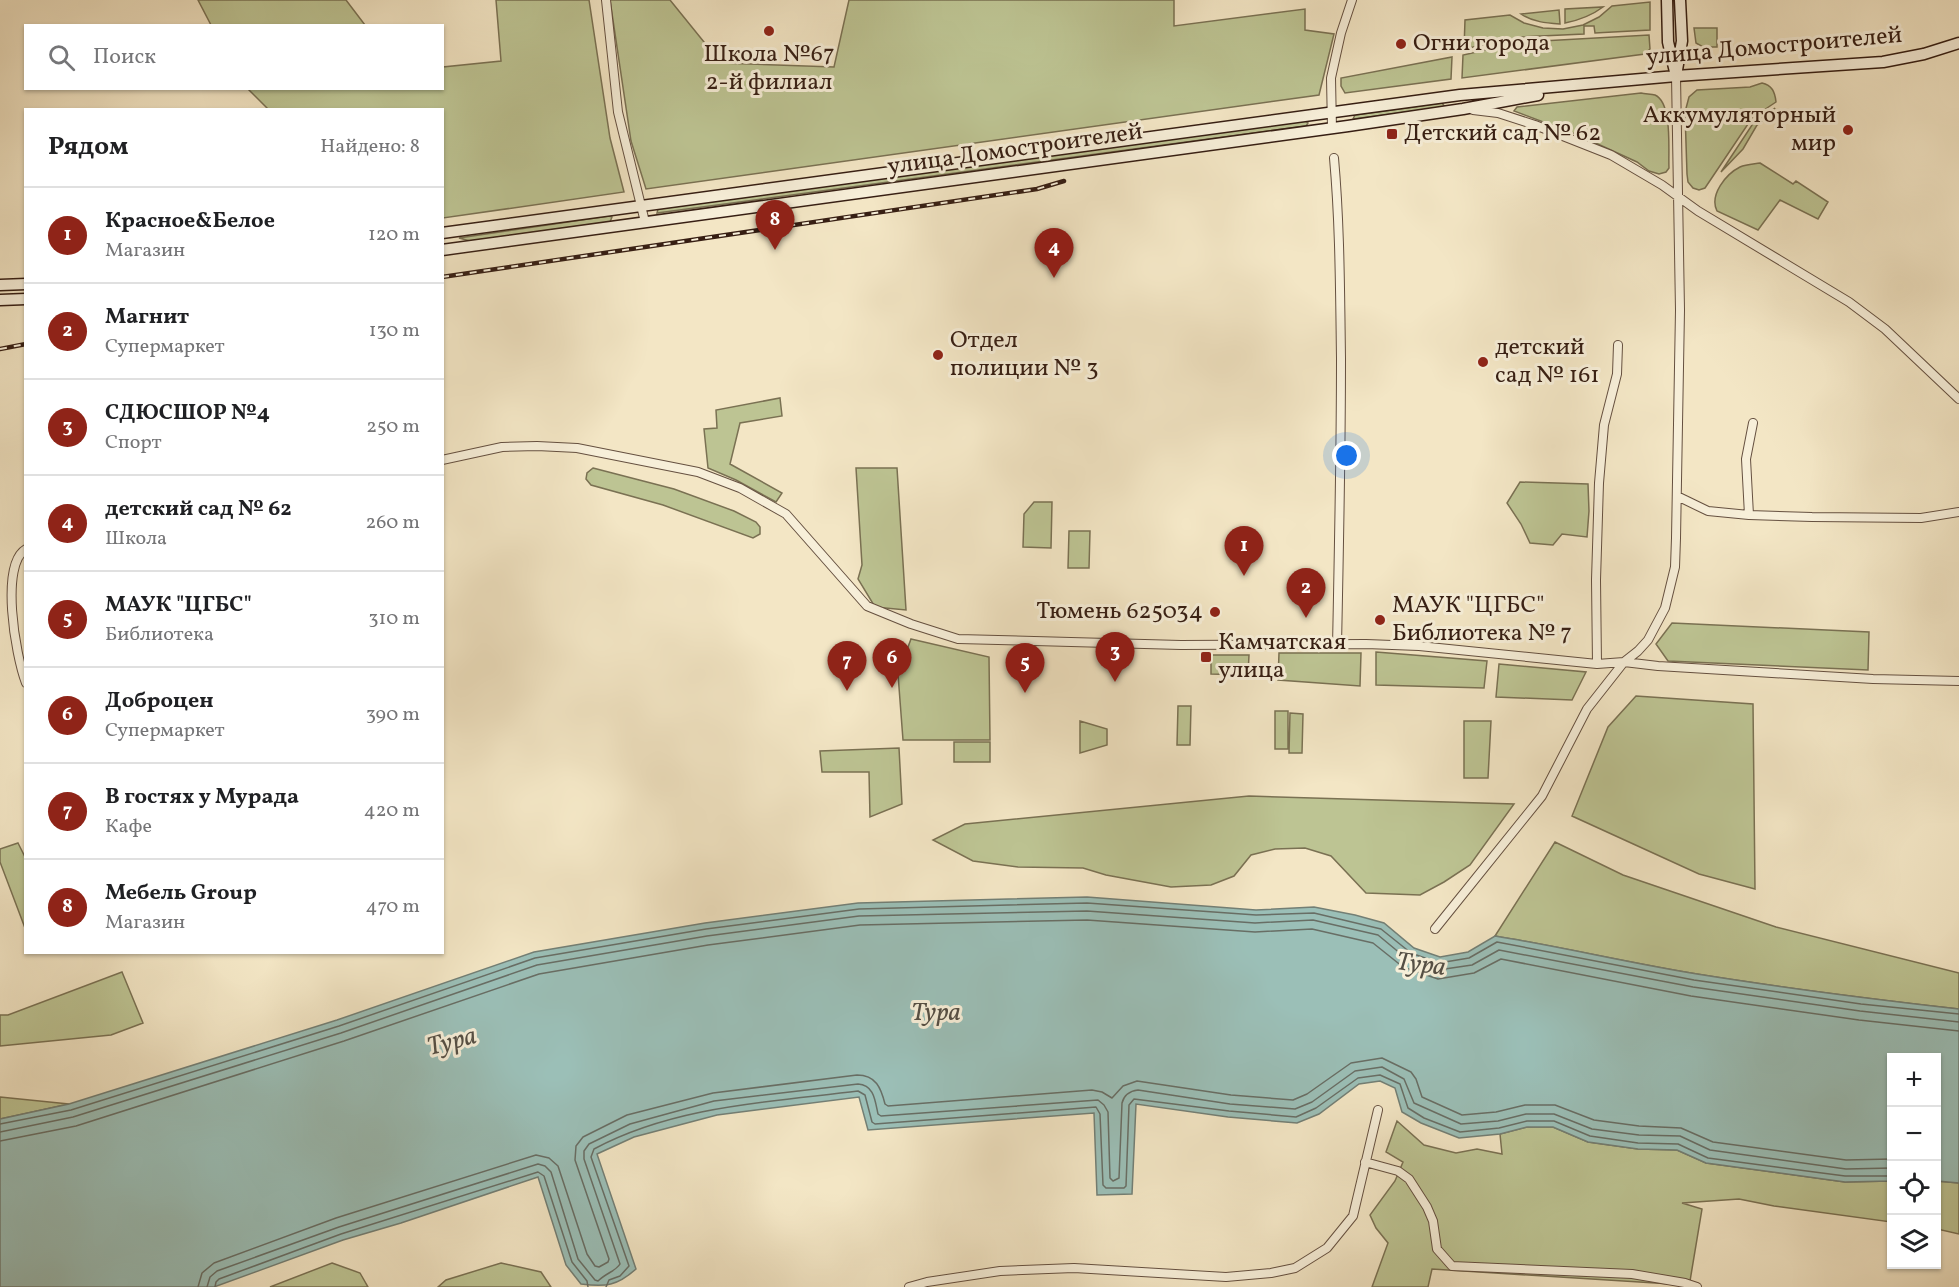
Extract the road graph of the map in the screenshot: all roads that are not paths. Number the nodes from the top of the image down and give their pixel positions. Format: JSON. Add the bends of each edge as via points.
{"nodes":[{"id":1,"x":606,"y":0,"type":"edge"},
{"id":2,"x":1352,"y":0,"type":"edge"},
{"id":3,"x":1667,"y":0,"type":"edge"},
{"id":4,"x":1680,"y":0,"type":"edge"},
{"id":5,"x":1959,"y":43,"type":"edge"},
{"id":6,"x":1676,"y":76,"type":"junction"},
{"id":7,"x":1592,"y":85,"type":"junction"},
{"id":8,"x":1463,"y":109,"type":"junction"},
{"id":9,"x":1330,"y":112,"type":"junction"},
{"id":10,"x":1332,"y":129,"type":"junction"},
{"id":11,"x":1334,"y":158,"type":"dead end"},
{"id":12,"x":1679,"y":198,"type":"junction"},
{"id":13,"x":641,"y":206,"type":"junction"},
{"id":14,"x":645,"y":222,"type":"junction"},
{"id":15,"x":444,"y":233,"type":"edge"},
{"id":16,"x":444,"y":250,"type":"edge"},
{"id":17,"x":24,"y":284,"type":"edge"},
{"id":18,"x":0,"y":285,"type":"edge"},
{"id":19,"x":24,"y":299,"type":"edge"},
{"id":20,"x":0,"y":300,"type":"edge"},
{"id":21,"x":1618,"y":345,"type":"dead end"},
{"id":22,"x":1959,"y":399,"type":"edge"},
{"id":23,"x":1753,"y":423,"type":"dead end"},
{"id":24,"x":444,"y":460,"type":"edge"},
{"id":25,"x":1677,"y":496,"type":"junction"},
{"id":26,"x":1959,"y":512,"type":"edge"},
{"id":27,"x":1749,"y":515,"type":"junction"},
{"id":28,"x":24,"y":550,"type":"edge"},
{"id":29,"x":1338,"y":645,"type":"junction"},
{"id":30,"x":1624,"y":662,"type":"junction"},
{"id":31,"x":1597,"y":664,"type":"junction"},
{"id":32,"x":24,"y":678,"type":"edge"},
{"id":33,"x":1959,"y":681,"type":"edge"},
{"id":34,"x":1435,"y":929,"type":"dead end"},
{"id":35,"x":1378,"y":1110,"type":"dead end"},
{"id":36,"x":1365,"y":1162,"type":"junction"},
{"id":37,"x":909,"y":1287,"type":"edge"},
{"id":38,"x":1697,"y":1287,"type":"edge"}],
"edges":[{"from":1,"to":13,"type":"street","via":[[618,112]]},
{"from":2,"to":9,"type":"street","via":[[1331,78]]},
{"from":3,"to":6,"type":"main road","via":[[1668,42]]},
{"from":4,"to":6,"type":"main road","via":[[1682,41]]},
{"from":5,"to":6,"type":"main road","name":"улица Домостроителей","via":[[1883,62]]},
{"from":6,"to":7,"type":"main road","name":"улица Домостроителей"},
{"from":6,"to":12,"type":"street"},
{"from":7,"to":8,"type":"main road","name":"улица Домостроителей"},
{"from":7,"to":9,"type":"main road","name":"улица Домостроителей","via":[[1460,95]]},
{"from":8,"to":10,"type":"main road","name":"улица Домостроителей"},
{"from":8,"to":12,"type":"street","via":[[1498,113],[1600,151]]},
{"from":9,"to":10,"type":"street"},
{"from":9,"to":13,"type":"main road","name":"улица Домостроителей"},
{"from":10,"to":14,"type":"main road","name":"улица Домостроителей"},
{"from":11,"to":29,"type":"street","via":[[1340,277]]},
{"from":12,"to":22,"type":"street","via":[[1849,302],[1885,329]]},
{"from":12,"to":25,"type":"street"},
{"from":13,"to":14,"type":"street"},
{"from":13,"to":15,"type":"main road","name":"улица Домостроителей"},
{"from":14,"to":16,"type":"main road","name":"улица Домостроителей"},
{"from":17,"to":18,"type":"main road"},
{"from":19,"to":20,"type":"main road"},
{"from":21,"to":31,"type":"street","via":[[1599,483]]},
{"from":23,"to":27,"type":"street","via":[[1746,459]]},
{"from":24,"to":29,"type":"street","via":[[502,447],[537,446],[597,451],[698,472],[740,488],[786,514],[867,606],[968,640]]},
{"from":25,"to":27,"type":"street","via":[[1708,511]]},
{"from":25,"to":30,"type":"street","via":[[1675,567],[1665,608],[1648,640]]},
{"from":26,"to":27,"type":"street","via":[[1921,518]]},
{"from":28,"to":32,"type":"street","via":[[9,565],[4,608]]},
{"from":29,"to":31,"type":"street","via":[[1419,646]]},
{"from":30,"to":31,"type":"street"},
{"from":30,"to":33,"type":"street"},
{"from":30,"to":34,"type":"street","via":[[1587,709],[1542,796]]},
{"from":35,"to":36,"type":"street"},
{"from":36,"to":37,"type":"street","via":[[1353,1216],[1327,1248],[1295,1268],[1226,1277],[1074,1268],[1000,1271]]},
{"from":36,"to":38,"type":"street","via":[[1398,1171],[1409,1179],[1428,1206],[1437,1249],[1452,1266],[1632,1274]]}]}
